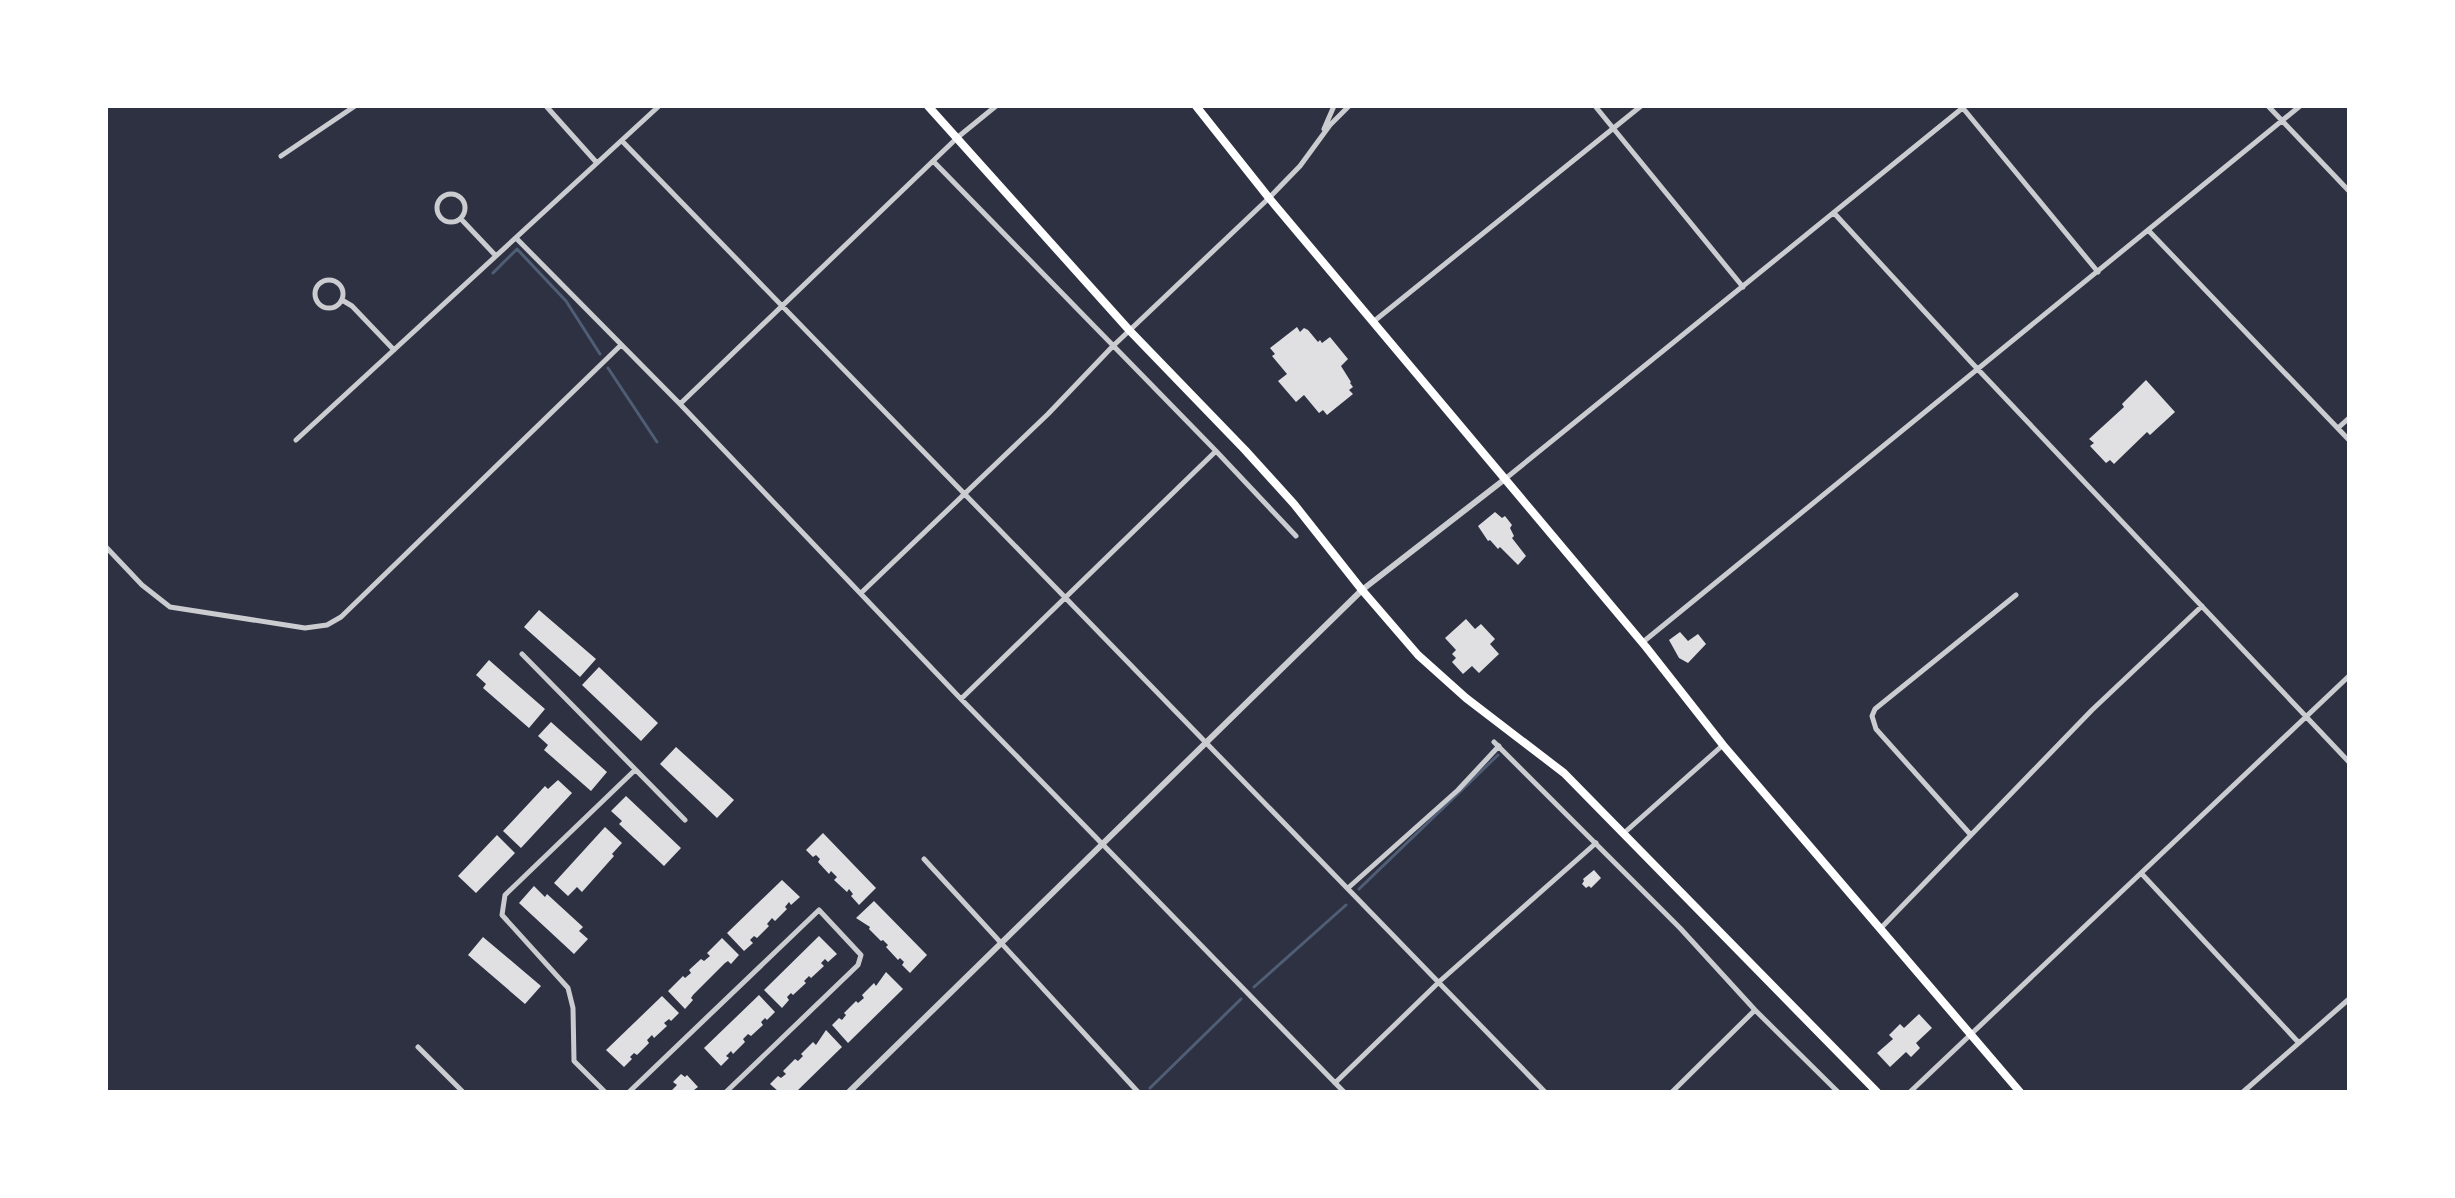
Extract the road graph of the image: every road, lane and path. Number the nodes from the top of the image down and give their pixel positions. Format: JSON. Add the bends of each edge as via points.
{"nodes":[{"id":1,"x":355,"y":106,"type":"edge"},
{"id":2,"x":546,"y":106,"type":"edge"},
{"id":3,"x":659,"y":106,"type":"edge"},
{"id":4,"x":928,"y":106,"type":"edge"},
{"id":5,"x":996,"y":106,"type":"edge"},
{"id":6,"x":1196,"y":106,"type":"edge"},
{"id":7,"x":1334,"y":106,"type":"edge"},
{"id":8,"x":1349,"y":106,"type":"edge"},
{"id":9,"x":1595,"y":106,"type":"edge"},
{"id":10,"x":1641,"y":106,"type":"edge"},
{"id":11,"x":2268,"y":106,"type":"edge"},
{"id":12,"x":2300,"y":106,"type":"edge"},
{"id":13,"x":1963,"y":107,"type":"edge"},
{"id":14,"x":2282,"y":121,"type":"junction"},
{"id":15,"x":1613,"y":128,"type":"junction"},
{"id":16,"x":958,"y":137,"type":"junction"},
{"id":17,"x":622,"y":141,"type":"junction"},
{"id":18,"x":1316,"y":144,"type":"junction"},
{"id":19,"x":281,"y":156,"type":"dead end"},
{"id":20,"x":933,"y":161,"type":"junction"},
{"id":21,"x":597,"y":163,"type":"junction"},
{"id":22,"x":2349,"y":191,"type":"edge"},
{"id":23,"x":1269,"y":198,"type":"junction"},
{"id":24,"x":1834,"y":213,"type":"junction"},
{"id":25,"x":461,"y":219,"type":"junction"},
{"id":26,"x":2148,"y":230,"type":"junction"},
{"id":27,"x":516,"y":238,"type":"junction"},
{"id":28,"x":496,"y":256,"type":"junction"},
{"id":29,"x":2098,"y":272,"type":"junction"},
{"id":30,"x":1743,"y":287,"type":"junction"},
{"id":31,"x":342,"y":300,"type":"junction"},
{"id":32,"x":783,"y":307,"type":"junction"},
{"id":33,"x":1373,"y":322,"type":"junction"},
{"id":34,"x":1130,"y":331,"type":"junction"},
{"id":35,"x":621,"y":345,"type":"junction"},
{"id":36,"x":1112,"y":347,"type":"junction"},
{"id":37,"x":394,"y":350,"type":"junction"},
{"id":38,"x":1978,"y":369,"type":"junction"},
{"id":39,"x":680,"y":404,"type":"junction"},
{"id":40,"x":2349,"y":418,"type":"edge"},
{"id":41,"x":2338,"y":428,"type":"junction"},
{"id":42,"x":296,"y":440,"type":"dead end"},
{"id":43,"x":2349,"y":440,"type":"edge"},
{"id":44,"x":1216,"y":451,"type":"junction"},
{"id":45,"x":1505,"y":479,"type":"junction"},
{"id":46,"x":965,"y":493,"type":"junction"},
{"id":47,"x":1296,"y":536,"type":"dead end"},
{"id":48,"x":106,"y":547,"type":"edge"},
{"id":49,"x":1362,"y":590,"type":"junction"},
{"id":50,"x":861,"y":593,"type":"junction"},
{"id":51,"x":2016,"y":595,"type":"dead end"},
{"id":52,"x":1067,"y":597,"type":"junction"},
{"id":53,"x":2202,"y":606,"type":"junction"},
{"id":54,"x":1642,"y":642,"type":"junction"},
{"id":55,"x":522,"y":654,"type":"dead end"},
{"id":56,"x":2349,"y":676,"type":"edge"},
{"id":57,"x":961,"y":699,"type":"junction"},
{"id":58,"x":2306,"y":717,"type":"junction"},
{"id":59,"x":1206,"y":744,"type":"junction"},
{"id":60,"x":1723,"y":745,"type":"junction"},
{"id":61,"x":2349,"y":762,"type":"edge"},
{"id":62,"x":635,"y":770,"type":"junction"},
{"id":63,"x":685,"y":820,"type":"dead end"},
{"id":64,"x":1624,"y":833,"type":"junction"},
{"id":65,"x":1970,"y":834,"type":"junction"},
{"id":66,"x":1104,"y":843,"type":"junction"},
{"id":67,"x":1596,"y":843,"type":"junction"},
{"id":68,"x":924,"y":859,"type":"dead end"},
{"id":69,"x":2141,"y":873,"type":"junction"},
{"id":70,"x":1348,"y":888,"type":"junction"},
{"id":71,"x":1880,"y":929,"type":"junction"},
{"id":72,"x":1002,"y":941,"type":"junction"},
{"id":73,"x":1440,"y":981,"type":"junction"},
{"id":74,"x":2349,"y":999,"type":"edge"},
{"id":75,"x":1755,"y":1010,"type":"junction"},
{"id":76,"x":1970,"y":1035,"type":"junction"},
{"id":77,"x":2299,"y":1043,"type":"junction"},
{"id":78,"x":418,"y":1047,"type":"dead end"},
{"id":79,"x":1335,"y":1083,"type":"junction"},
{"id":80,"x":463,"y":1092,"type":"edge"},
{"id":81,"x":605,"y":1092,"type":"edge"},
{"id":82,"x":629,"y":1092,"type":"edge"},
{"id":83,"x":726,"y":1092,"type":"edge"},
{"id":84,"x":849,"y":1092,"type":"edge"},
{"id":85,"x":1138,"y":1092,"type":"edge"},
{"id":86,"x":1344,"y":1092,"type":"edge"},
{"id":87,"x":1545,"y":1092,"type":"edge"},
{"id":88,"x":1672,"y":1092,"type":"edge"},
{"id":89,"x":1838,"y":1092,"type":"edge"},
{"id":90,"x":1877,"y":1092,"type":"edge"},
{"id":91,"x":1910,"y":1092,"type":"edge"},
{"id":92,"x":2020,"y":1092,"type":"edge"},
{"id":93,"x":2243,"y":1092,"type":"edge"}],
"edges":[{"from":1,"to":19,"type":"street"},
{"from":2,"to":21,"type":"street"},
{"from":3,"to":17,"type":"street"},
{"from":4,"to":16,"type":"main road"},
{"from":5,"to":16,"type":"street"},
{"from":6,"to":23,"type":"main road"},
{"from":7,"to":18,"type":"street"},
{"from":8,"to":18,"type":"street"},
{"from":9,"to":15,"type":"street"},
{"from":10,"to":15,"type":"street"},
{"from":11,"to":14,"type":"street"},
{"from":12,"to":14,"type":"street"},
{"from":13,"to":24,"type":"street"},
{"from":13,"to":29,"type":"street"},
{"from":14,"to":22,"type":"street"},
{"from":14,"to":26,"type":"street"},
{"from":15,"to":30,"type":"street"},
{"from":15,"to":33,"type":"street"},
{"from":16,"to":20,"type":"street"},
{"from":16,"to":34,"type":"main road"},
{"from":17,"to":21,"type":"street"},
{"from":17,"to":32,"type":"street"},
{"from":18,"to":23,"type":"street"},
{"from":20,"to":32,"type":"street"},
{"from":20,"to":36,"type":"street"},
{"from":21,"to":27,"type":"street"},
{"from":23,"to":33,"type":"main road"},
{"from":23,"to":34,"type":"street"},
{"from":24,"to":30,"type":"street"},
{"from":24,"to":38,"type":"street"},
{"from":25,"to":25,"type":"street","via":[[466,211],[461,198],[443,196],[437,208],[440,217],[453,223]]},
{"from":25,"to":28,"type":"street"},
{"from":26,"to":29,"type":"street"},
{"from":26,"to":41,"type":"street"},
{"from":27,"to":28,"type":"street"},
{"from":27,"to":35,"type":"street"},
{"from":28,"to":37,"type":"street"},
{"from":29,"to":38,"type":"street"},
{"from":30,"to":45,"type":"street"},
{"from":31,"to":31,"type":"street","via":[[341,286],[333,280],[316,288],[315,297],[323,307]]},
{"from":31,"to":37,"type":"street"},
{"from":32,"to":39,"type":"street"},
{"from":32,"to":46,"type":"street"},
{"from":33,"to":45,"type":"main road"},
{"from":34,"to":36,"type":"street"},
{"from":34,"to":49,"type":"main road","via":[[1294,504]]},
{"from":35,"to":39,"type":"street"},
{"from":35,"to":48,"type":"street","via":[[327,625],[291,627],[170,607]]},
{"from":36,"to":44,"type":"street"},
{"from":36,"to":46,"type":"street"},
{"from":37,"to":42,"type":"street"},
{"from":38,"to":53,"type":"street"},
{"from":38,"to":54,"type":"street"},
{"from":39,"to":50,"type":"street"},
{"from":40,"to":41,"type":"street"},
{"from":41,"to":43,"type":"street"},
{"from":44,"to":47,"type":"street"},
{"from":44,"to":52,"type":"street"},
{"from":45,"to":49,"type":"street"},
{"from":45,"to":54,"type":"main road"},
{"from":46,"to":50,"type":"street"},
{"from":46,"to":52,"type":"street"},
{"from":49,"to":59,"type":"street"},
{"from":49,"to":64,"type":"main road","via":[[1418,655],[1564,773]]},
{"from":50,"to":57,"type":"street"},
{"from":51,"to":65,"type":"street","via":[[1872,716],[1876,729]]},
{"from":52,"to":57,"type":"street"},
{"from":52,"to":59,"type":"street"},
{"from":53,"to":58,"type":"street"},
{"from":53,"to":65,"type":"street"},
{"from":54,"to":60,"type":"main road"},
{"from":55,"to":62,"type":"street"},
{"from":56,"to":58,"type":"street"},
{"from":57,"to":66,"type":"street"},
{"from":58,"to":61,"type":"street"},
{"from":58,"to":69,"type":"street"},
{"from":59,"to":66,"type":"street"},
{"from":59,"to":70,"type":"street"},
{"from":60,"to":64,"type":"street"},
{"from":60,"to":71,"type":"main road"},
{"from":62,"to":63,"type":"street"},
{"from":62,"to":81,"type":"street","via":[[505,895],[501,907],[502,915],[568,988],[574,1061]]},
{"from":64,"to":90,"type":"main road"},
{"from":65,"to":71,"type":"street"},
{"from":66,"to":72,"type":"street"},
{"from":66,"to":79,"type":"street"},
{"from":67,"to":70,"type":"street","via":[[1496,744],[1458,790]]},
{"from":67,"to":73,"type":"street"},
{"from":67,"to":75,"type":"street"},
{"from":68,"to":72,"type":"street"},
{"from":69,"to":76,"type":"street"},
{"from":69,"to":77,"type":"street"},
{"from":70,"to":73,"type":"street"},
{"from":71,"to":76,"type":"main road"},
{"from":72,"to":84,"type":"street"},
{"from":72,"to":85,"type":"street"},
{"from":73,"to":79,"type":"street"},
{"from":73,"to":87,"type":"street"},
{"from":74,"to":77,"type":"street"},
{"from":75,"to":88,"type":"street"},
{"from":75,"to":89,"type":"street"},
{"from":76,"to":91,"type":"street"},
{"from":76,"to":92,"type":"main road"},
{"from":77,"to":93,"type":"street"},
{"from":78,"to":80,"type":"street"},
{"from":79,"to":86,"type":"street"},
{"from":82,"to":83,"type":"street","via":[[819,910],[861,955],[858,965]]}]}
